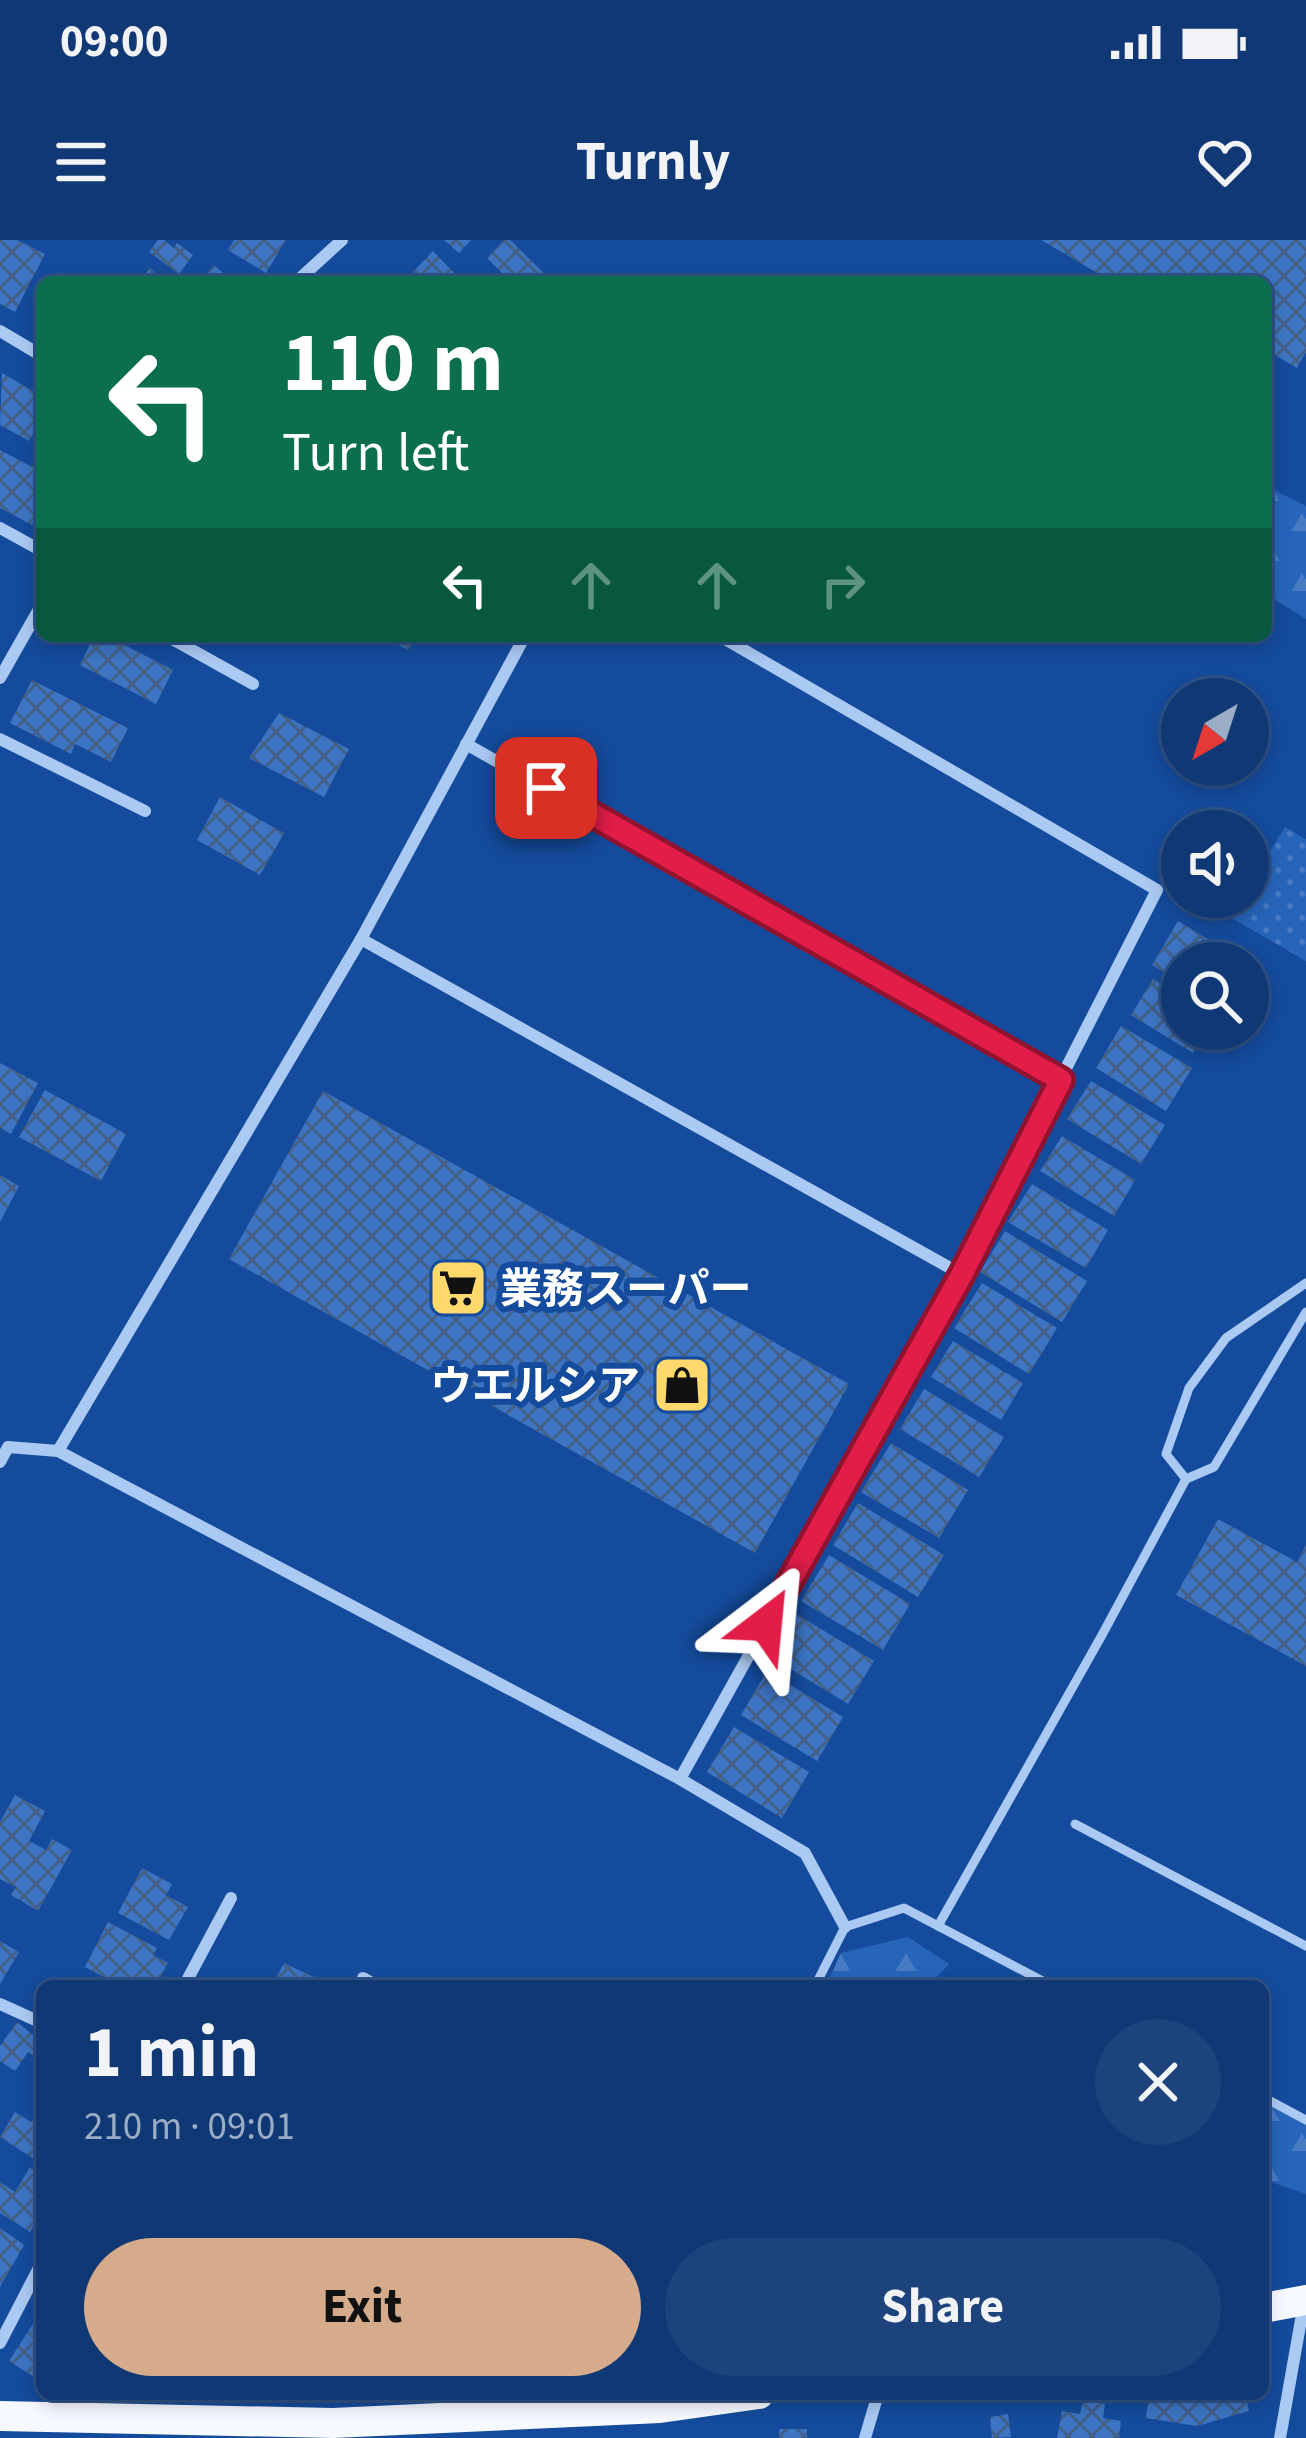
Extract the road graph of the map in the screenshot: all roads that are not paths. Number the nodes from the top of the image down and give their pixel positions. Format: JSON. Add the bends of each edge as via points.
{"nodes":[{"id":1,"x":342,"y":240,"type":"edge"},
{"id":2,"x":303,"y":276,"type":"edge"},
{"id":3,"x":0,"y":332,"type":"edge"},
{"id":4,"x":36,"y":353,"type":"edge"},
{"id":5,"x":0,"y":528,"type":"edge"},
{"id":6,"x":36,"y":547,"type":"edge"},
{"id":7,"x":36,"y":615,"type":"edge"},
{"id":8,"x":178,"y":642,"type":"edge"},
{"id":9,"x":522,"y":642,"type":"edge"},
{"id":10,"x":730,"y":642,"type":"edge"},
{"id":11,"x":0,"y":678,"type":"edge"},
{"id":12,"x":253,"y":684,"type":"dead end"},
{"id":13,"x":0,"y":739,"type":"edge"},
{"id":14,"x":466,"y":743,"type":"junction"},
{"id":15,"x":145,"y":812,"type":"dead end"},
{"id":16,"x":361,"y":939,"type":"junction"},
{"id":17,"x":1061,"y":1080,"type":"junction"},
{"id":18,"x":962,"y":1274,"type":"junction"},
{"id":19,"x":1306,"y":1282,"type":"edge"},
{"id":20,"x":1306,"y":1312,"type":"edge"},
{"id":21,"x":58,"y":1451,"type":"junction"},
{"id":22,"x":0,"y":1462,"type":"edge"},
{"id":23,"x":1186,"y":1479,"type":"junction"},
{"id":24,"x":680,"y":1779,"type":"junction"},
{"id":25,"x":1075,"y":1824,"type":"dead end"},
{"id":26,"x":231,"y":1898,"type":"dead end"},
{"id":27,"x":938,"y":1926,"type":"junction"},
{"id":28,"x":845,"y":1927,"type":"junction"},
{"id":29,"x":1306,"y":1946,"type":"edge"},
{"id":30,"x":187,"y":1980,"type":"edge"},
{"id":31,"x":818,"y":1980,"type":"edge"},
{"id":32,"x":1041,"y":1980,"type":"edge"},
{"id":33,"x":0,"y":2004,"type":"edge"},
{"id":34,"x":36,"y":2020,"type":"edge"},
{"id":35,"x":1269,"y":2100,"type":"edge"},
{"id":36,"x":1306,"y":2120,"type":"edge"},
{"id":37,"x":36,"y":2273,"type":"edge"},
{"id":38,"x":1305,"y":2300,"type":"edge"},
{"id":39,"x":1269,"y":2307,"type":"edge"},
{"id":40,"x":0,"y":2343,"type":"edge"},
{"id":41,"x":717,"y":2400,"type":"edge"},
{"id":42,"x":876,"y":2400,"type":"edge"},
{"id":43,"x":0,"y":2416,"type":"edge"},
{"id":44,"x":333,"y":2430,"type":"edge"},
{"id":45,"x":865,"y":2438,"type":"edge"},
{"id":46,"x":1280,"y":2438,"type":"edge"}],
"edges":[{"from":1,"to":2,"type":"street"},
{"from":3,"to":4,"type":"street"},
{"from":5,"to":6,"type":"street"},
{"from":7,"to":11,"type":"street"},
{"from":8,"to":12,"type":"street"},
{"from":9,"to":14,"type":"street"},
{"from":10,"to":17,"type":"street","via":[[1157,890]]},
{"from":13,"to":15,"type":"street"},
{"from":14,"to":16,"type":"street"},
{"from":14,"to":17,"type":"street"},
{"from":16,"to":18,"type":"street"},
{"from":16,"to":21,"type":"street"},
{"from":17,"to":18,"type":"street"},
{"from":18,"to":24,"type":"street"},
{"from":19,"to":23,"type":"lane","via":[[1226,1338],[1189,1388],[1166,1454]]},
{"from":20,"to":23,"type":"lane","via":[[1214,1467]]},
{"from":21,"to":22,"type":"street","via":[[8,1447]]},
{"from":21,"to":24,"type":"street"},
{"from":23,"to":27,"type":"lane"},
{"from":24,"to":28,"type":"street","via":[[806,1852]]},
{"from":25,"to":29,"type":"lane"},
{"from":26,"to":30,"type":"street"},
{"from":27,"to":28,"type":"lane","via":[[904,1908]]},
{"from":27,"to":32,"type":"lane"},
{"from":28,"to":31,"type":"lane"},
{"from":33,"to":34,"type":"street"},
{"from":35,"to":36,"type":"lane"},
{"from":37,"to":40,"type":"street"},
{"from":38,"to":39,"type":"main road"},
{"from":38,"to":46,"type":"street"},
{"from":41,"to":44,"type":"main road"},
{"from":42,"to":45,"type":"street"},
{"from":43,"to":44,"type":"main road","via":[[171,2413]]}]}
